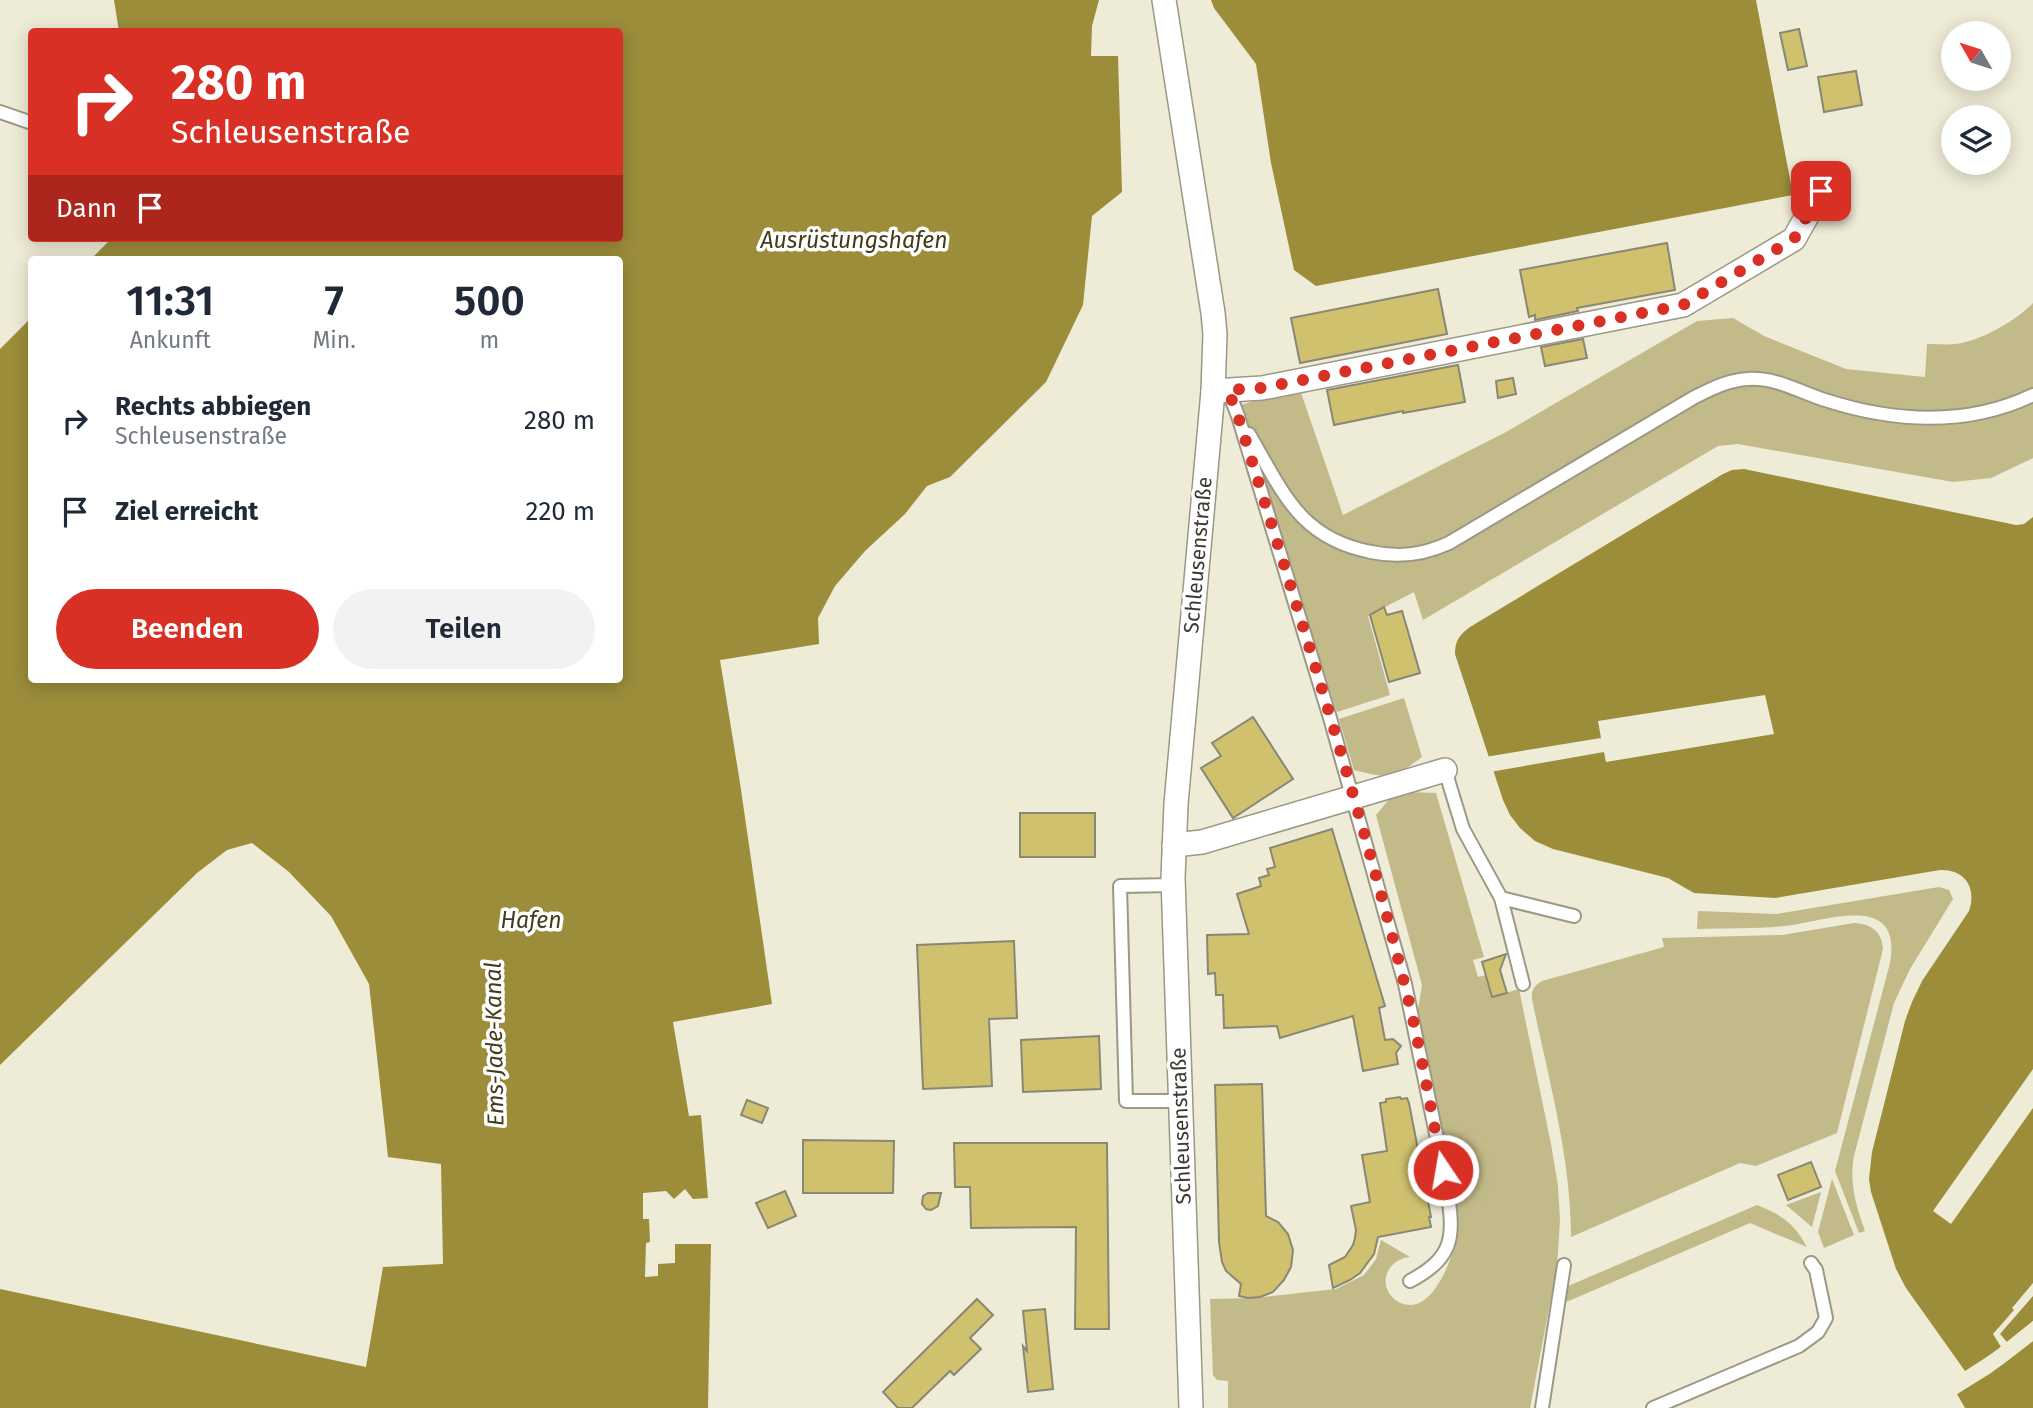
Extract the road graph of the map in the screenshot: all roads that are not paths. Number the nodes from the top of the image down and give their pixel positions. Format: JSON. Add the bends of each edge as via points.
{"nodes":[{"id":1,"x":1164,"y":0,"type":"edge"},
{"id":2,"x":0,"y":112,"type":"edge"},
{"id":3,"x":28,"y":122,"type":"edge"},
{"id":4,"x":1821,"y":191,"type":"dead end"},
{"id":5,"x":1221,"y":391,"type":"junction"},
{"id":6,"x":2033,"y":395,"type":"edge"},
{"id":7,"x":1238,"y":416,"type":"junction"},
{"id":8,"x":1445,"y":770,"type":"joint"},
{"id":9,"x":1354,"y":797,"type":"junction"},
{"id":10,"x":1174,"y":845,"type":"junction"},
{"id":11,"x":1173,"y":886,"type":"junction"},
{"id":12,"x":1501,"y":898,"type":"junction"},
{"id":13,"x":1574,"y":916,"type":"dead end"},
{"id":14,"x":1523,"y":984,"type":"dead end"},
{"id":15,"x":1181,"y":1101,"type":"junction"},
{"id":16,"x":1811,"y":1263,"type":"dead end"},
{"id":17,"x":1564,"y":1265,"type":"dead end"},
{"id":18,"x":1410,"y":1281,"type":"dead end"},
{"id":19,"x":1191,"y":1408,"type":"edge"},
{"id":20,"x":1542,"y":1408,"type":"edge"},
{"id":21,"x":1653,"y":1408,"type":"edge"}],
"edges":[{"from":1,"to":5,"type":"street","name":"Schleusenstraße"},
{"from":2,"to":3,"type":"lane"},
{"from":4,"to":5,"type":"street","via":[[1794,239],[1683,305],[1262,388]]},
{"from":5,"to":7,"type":"lane"},
{"from":5,"to":10,"type":"street","name":"Schleusenstraße"},
{"from":6,"to":7,"type":"lane","via":[[1971,416],[1924,418],[1884,415],[1771,381],[1734,381],[1693,398],[1449,543],[1404,556],[1353,549],[1314,529],[1285,495]]},
{"from":7,"to":9,"type":"lane"},
{"from":8,"to":9,"type":"street"},
{"from":8,"to":12,"type":"lane","via":[[1463,829]]},
{"from":9,"to":10,"type":"street","via":[[1202,842]]},
{"from":9,"to":18,"type":"lane","via":[[1405,984],[1450,1208],[1450,1234],[1443,1256]]},
{"from":10,"to":11,"type":"street","name":"Schleusenstraße"},
{"from":11,"to":15,"type":"street","name":"Schleusenstraße"},
{"from":11,"to":15,"type":"lane","via":[[1120,886],[1125,1088],[1126,1101]]},
{"from":12,"to":13,"type":"lane"},
{"from":12,"to":14,"type":"lane"},
{"from":15,"to":19,"type":"street","name":"Schleusenstraße"},
{"from":16,"to":21,"type":"lane","via":[[1826,1318],[1818,1332],[1806,1343]]},
{"from":17,"to":20,"type":"lane"}]}
